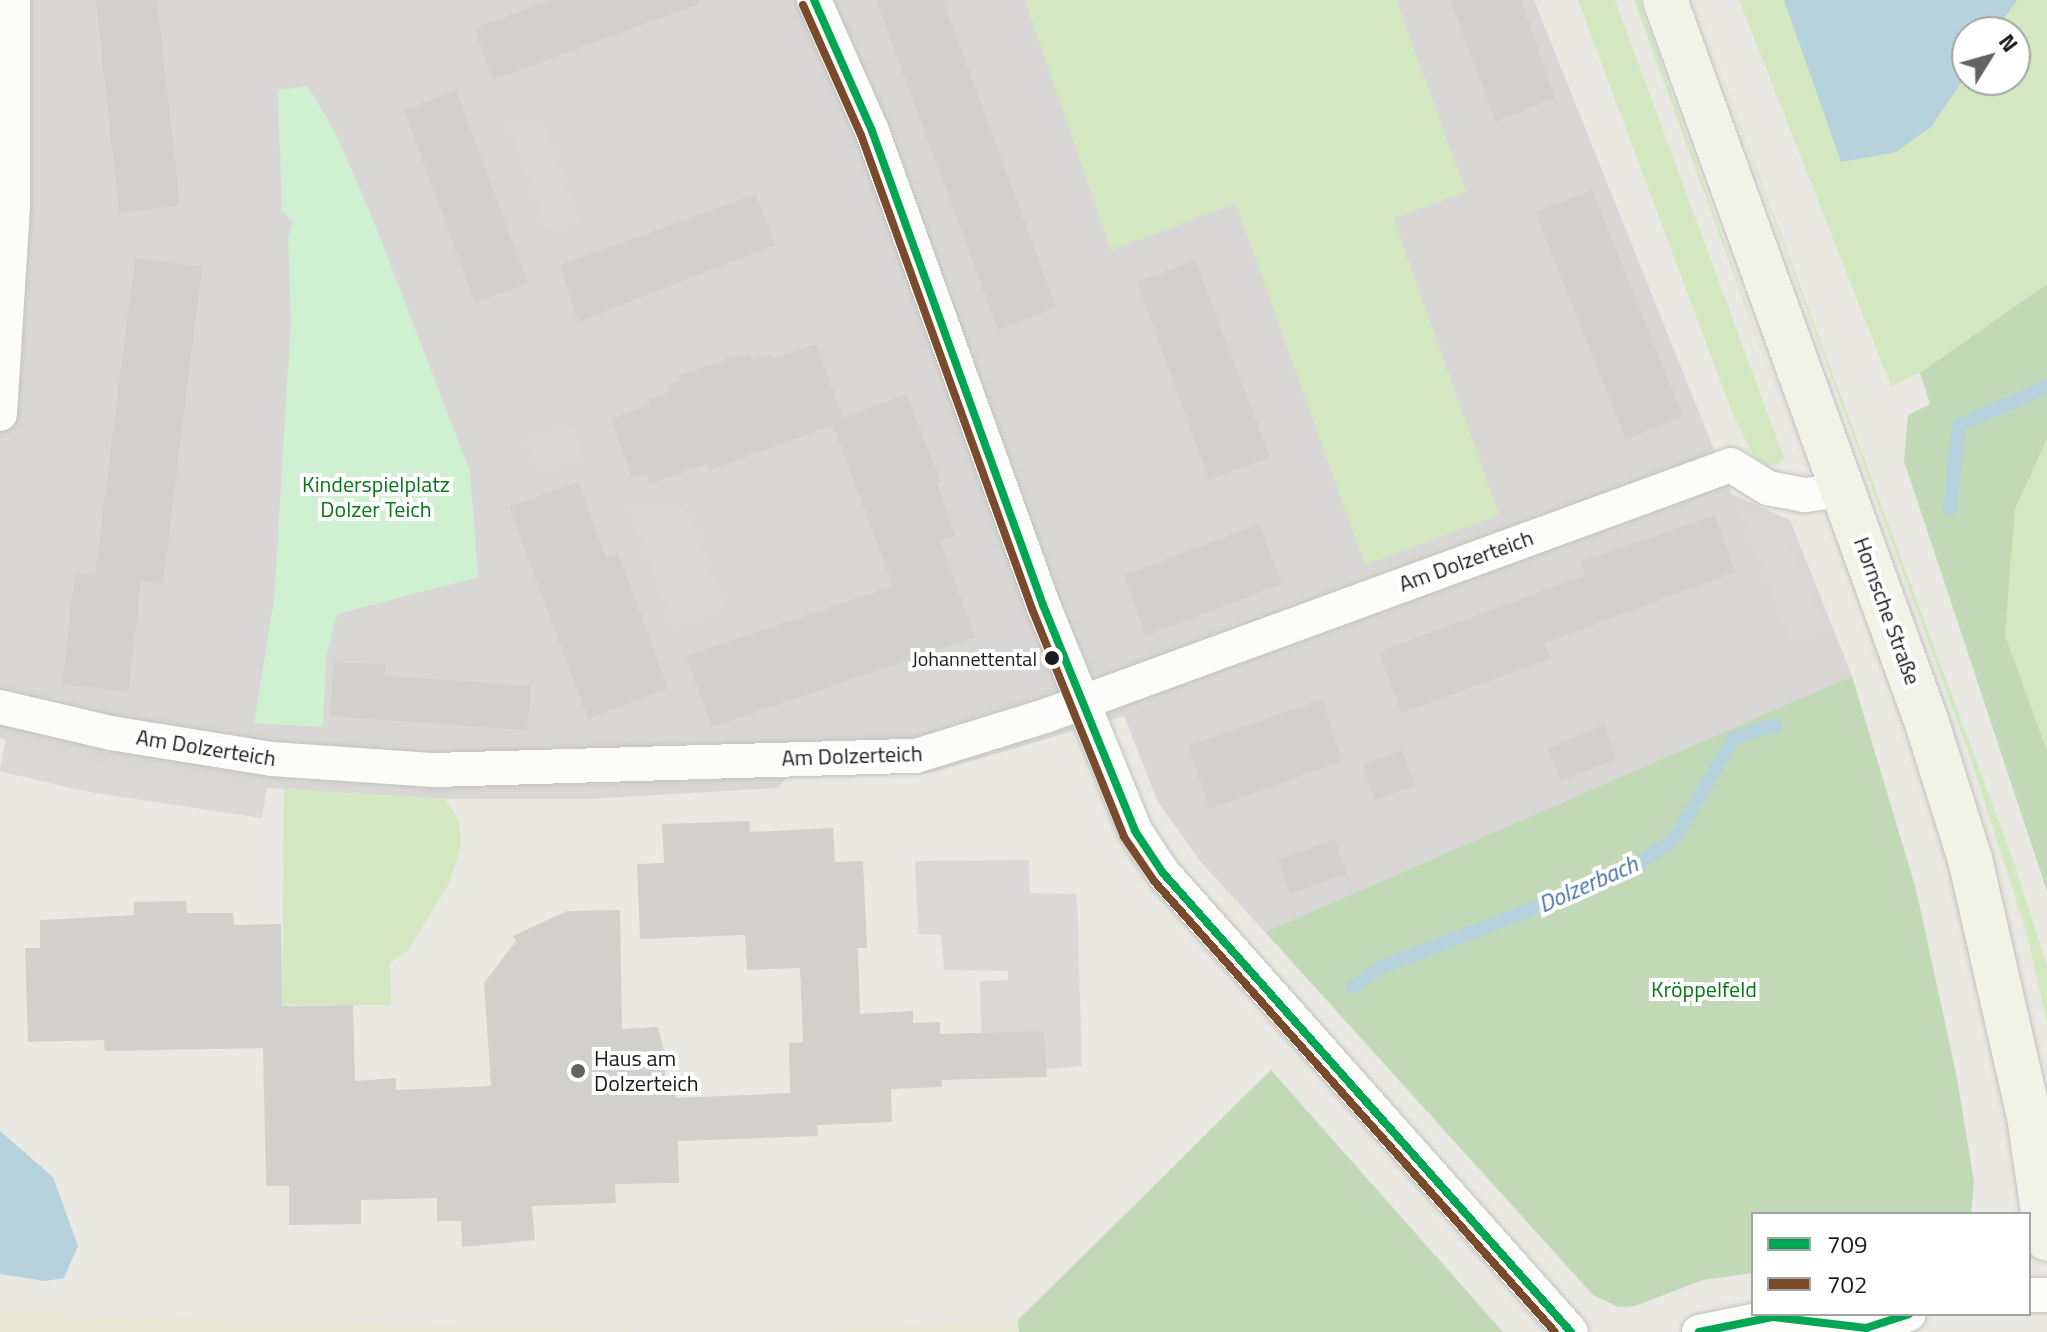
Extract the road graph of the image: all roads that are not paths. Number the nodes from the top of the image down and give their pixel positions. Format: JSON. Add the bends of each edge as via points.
{"nodes":[{"id":1,"x":13,"y":0,"type":"edge"},
{"id":2,"x":814,"y":0,"type":"edge"},
{"id":3,"x":1665,"y":0,"type":"edge"},
{"id":4,"x":0,"y":414,"type":"edge"},
{"id":5,"x":1844,"y":490,"type":"junction"},
{"id":6,"x":1080,"y":703,"type":"junction"},
{"id":7,"x":0,"y":707,"type":"edge"},
{"id":8,"x":2047,"y":1239,"type":"edge"},
{"id":9,"x":1904,"y":1316,"type":"edge"},
{"id":10,"x":1872,"y":1330,"type":"edge"},
{"id":11,"x":1571,"y":1332,"type":"edge"},
{"id":12,"x":1699,"y":1332,"type":"edge"}],
"edges":[{"from":1,"to":4,"type":"street","via":[[13,206]]},
{"from":2,"to":6,"type":"street","via":[[872,131]]},
{"from":3,"to":5,"type":"main road","name":"Hornsche Straße"},
{"from":5,"to":6,"type":"street","name":"Am Dolzerteich","via":[[1805,495],[1768,488],[1731,465]]},
{"from":5,"to":8,"type":"main road","name":"Hornsche Straße","via":[[1970,859],[2029,1116]]},
{"from":6,"to":7,"type":"street","name":"Am Dolzerteich","via":[[916,756],[435,770],[272,759],[111,733]]},
{"from":6,"to":11,"type":"street","via":[[1122,807],[1163,873]]},
{"from":9,"to":10,"type":"street"},
{"from":10,"to":12,"type":"street","via":[[1773,1317]]}]}
